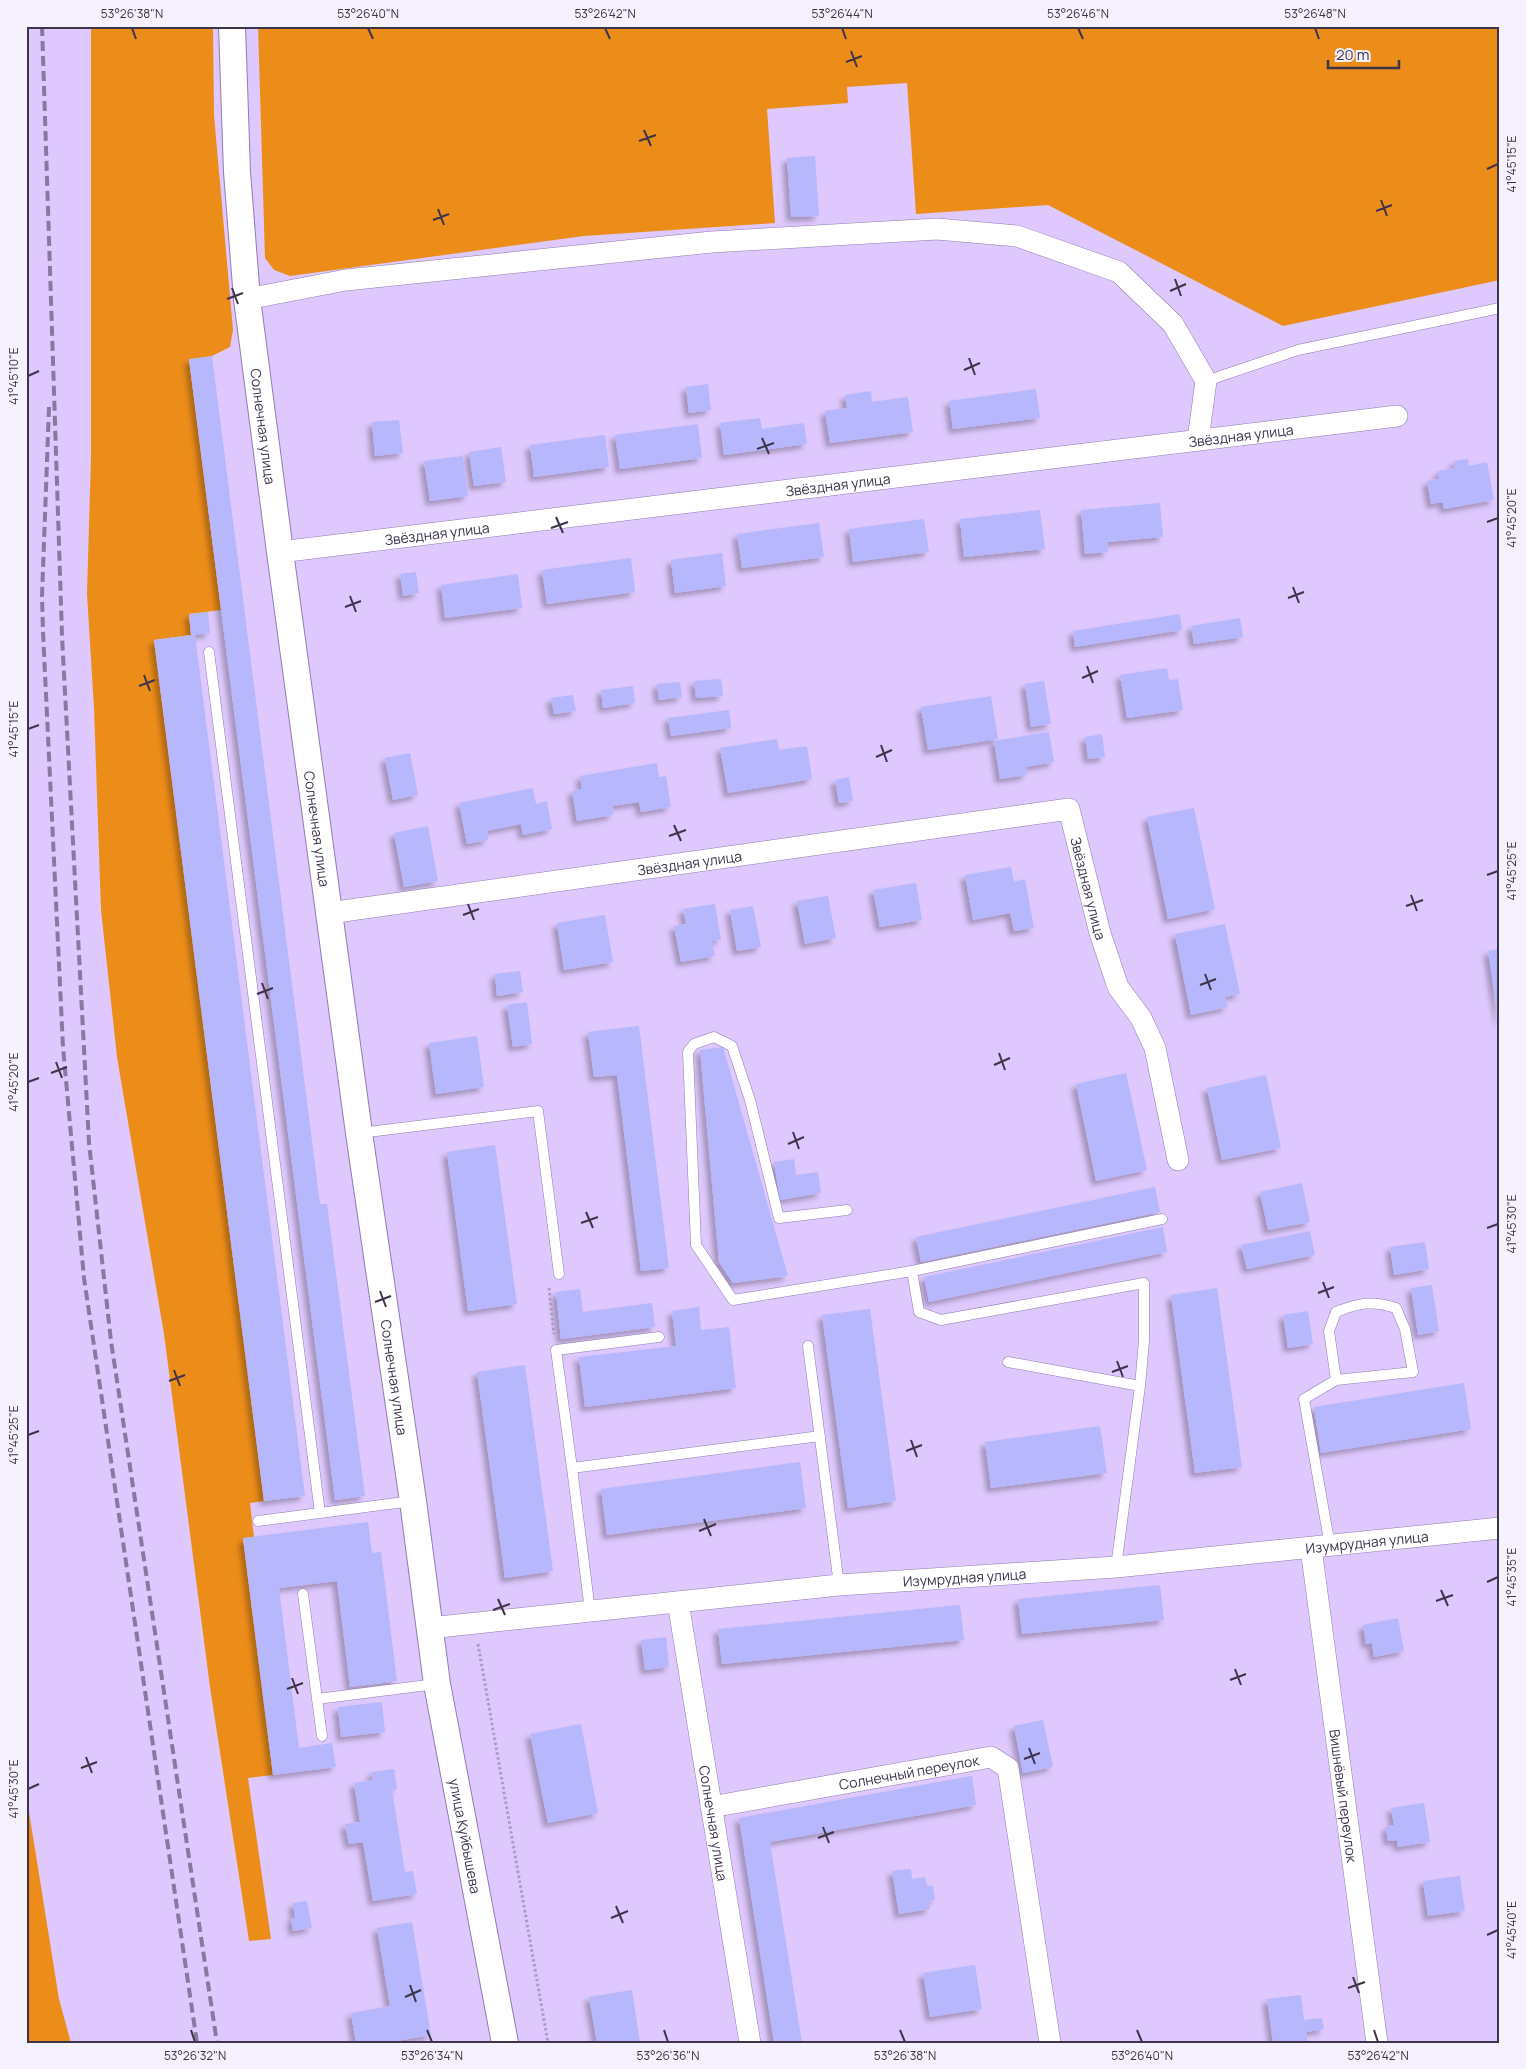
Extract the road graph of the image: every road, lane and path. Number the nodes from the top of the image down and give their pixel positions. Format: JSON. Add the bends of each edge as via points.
{"nodes":[{"id":1,"x":232,"y":26,"type":"edge"},
{"id":2,"x":247,"y":299,"type":"junction"},
{"id":3,"x":1500,"y":308,"type":"edge"},
{"id":4,"x":1206,"y":381,"type":"junction"},
{"id":5,"x":1397,"y":416,"type":"dead end"},
{"id":6,"x":1198,"y":440,"type":"junction"},
{"id":7,"x":280,"y":552,"type":"junction"},
{"id":8,"x":209,"y":652,"type":"dead end"},
{"id":9,"x":329,"y":913,"type":"junction"},
{"id":10,"x":359,"y":1133,"type":"junction"},
{"id":11,"x":1178,"y":1160,"type":"dead end"},
{"id":12,"x":847,"y":1210,"type":"dead end"},
{"id":13,"x":1162,"y":1219,"type":"dead end"},
{"id":14,"x":912,"y":1271,"type":"junction"},
{"id":15,"x":558,"y":1274,"type":"joint"},
{"id":16,"x":659,"y":1336,"type":"dead end"},
{"id":17,"x":808,"y":1346,"type":"dead end"},
{"id":18,"x":556,"y":1350,"type":"junction"},
{"id":19,"x":1008,"y":1362,"type":"dead end"},
{"id":20,"x":1336,"y":1380,"type":"junction"},
{"id":21,"x":1140,"y":1386,"type":"junction"},
{"id":22,"x":820,"y":1436,"type":"junction"},
{"id":23,"x":572,"y":1468,"type":"junction"},
{"id":24,"x":413,"y":1501,"type":"junction"},
{"id":25,"x":320,"y":1513,"type":"junction"},
{"id":26,"x":258,"y":1521,"type":"dead end"},
{"id":27,"x":1500,"y":1528,"type":"edge"},
{"id":28,"x":1320,"y":1547,"type":"junction"},
{"id":29,"x":1116,"y":1567,"type":"junction"},
{"id":30,"x":839,"y":1585,"type":"junction"},
{"id":31,"x":303,"y":1594,"type":"dead end"},
{"id":32,"x":678,"y":1602,"type":"junction"},
{"id":33,"x":590,"y":1611,"type":"junction"},
{"id":34,"x":475,"y":1624,"type":"junction"},
{"id":35,"x":430,"y":1628,"type":"junction"},
{"id":36,"x":437,"y":1684,"type":"junction"},
{"id":37,"x":317,"y":1699,"type":"junction"},
{"id":38,"x":322,"y":1736,"type":"dead end"},
{"id":39,"x":711,"y":1807,"type":"junction"},
{"id":40,"x":505,"y":2043,"type":"edge"},
{"id":41,"x":548,"y":2043,"type":"edge"},
{"id":42,"x":750,"y":2043,"type":"edge"},
{"id":43,"x":1050,"y":2043,"type":"edge"},
{"id":44,"x":1377,"y":2043,"type":"edge"}],
"edges":[{"from":1,"to":2,"type":"street","name":"Солнечная улица","via":[[237,172]]},
{"from":2,"to":4,"type":"street","via":[[346,280],[712,242],[955,230],[1017,236],[1119,272],[1173,324]]},
{"from":2,"to":7,"type":"street","name":"Солнечная улица"},
{"from":3,"to":4,"type":"lane","via":[[1298,350]]},
{"from":4,"to":6,"type":"street"},
{"from":5,"to":6,"type":"street","name":"Звёздная улица"},
{"from":6,"to":7,"type":"street","name":"Звёздная улица"},
{"from":7,"to":9,"type":"street","name":"Солнечная улица"},
{"from":8,"to":25,"type":"lane"},
{"from":9,"to":10,"type":"street","name":"Солнечная улица"},
{"from":9,"to":11,"type":"street","name":"Звёздная улица","via":[[1069,809],[1100,933],[1118,987],[1141,1018],[1155,1048]]},
{"from":10,"to":15,"type":"lane","via":[[538,1111]]},
{"from":10,"to":24,"type":"street","name":"Солнечная улица"},
{"from":12,"to":14,"type":"lane","via":[[779,1218],[750,1100],[732,1046],[714,1037],[694,1044],[688,1052],[696,1245],[733,1300]]},
{"from":13,"to":14,"type":"lane"},
{"from":14,"to":21,"type":"lane","via":[[919,1312],[941,1320],[1144,1283]]},
{"from":15,"to":18,"type":"path","via":[[548,1285]]},
{"from":16,"to":18,"type":"lane"},
{"from":17,"to":22,"type":"lane"},
{"from":18,"to":23,"type":"lane"},
{"from":19,"to":21,"type":"lane"},
{"from":20,"to":20,"type":"lane","via":[[1413,1372],[1405,1329],[1396,1308],[1385,1304],[1358,1303],[1336,1312],[1329,1331]]},
{"from":20,"to":28,"type":"lane","via":[[1304,1399]]},
{"from":21,"to":29,"type":"lane"},
{"from":22,"to":23,"type":"lane"},
{"from":22,"to":30,"type":"lane"},
{"from":23,"to":33,"type":"lane"},
{"from":24,"to":25,"type":"lane"},
{"from":24,"to":35,"type":"street","name":"Солнечная улица"},
{"from":25,"to":26,"type":"lane"},
{"from":27,"to":28,"type":"street","name":"Изумрудная улица"},
{"from":28,"to":29,"type":"street","name":"Изумрудная улица"},
{"from":28,"to":44,"type":"street","name":"Вишнёвый переулок"},
{"from":29,"to":30,"type":"street","name":"Изумрудная улица"},
{"from":30,"to":32,"type":"street","name":"Изумрудная улица"},
{"from":31,"to":37,"type":"lane"},
{"from":32,"to":33,"type":"street","name":"Изумрудная улица"},
{"from":32,"to":39,"type":"street","name":"Солнечная улица"},
{"from":33,"to":34,"type":"street","name":"Изумрудная улица"},
{"from":34,"to":35,"type":"street","name":"Изумрудная улица"},
{"from":34,"to":41,"type":"path"},
{"from":35,"to":36,"type":"street","name":"улица Куйбышева"},
{"from":36,"to":37,"type":"lane"},
{"from":36,"to":40,"type":"street","name":"улица Куйбышева"},
{"from":37,"to":38,"type":"lane"},
{"from":39,"to":42,"type":"street","name":"Солнечная улица"},
{"from":39,"to":43,"type":"street","name":"Солнечный переулок","via":[[991,1757],[1008,1768]]}]}
